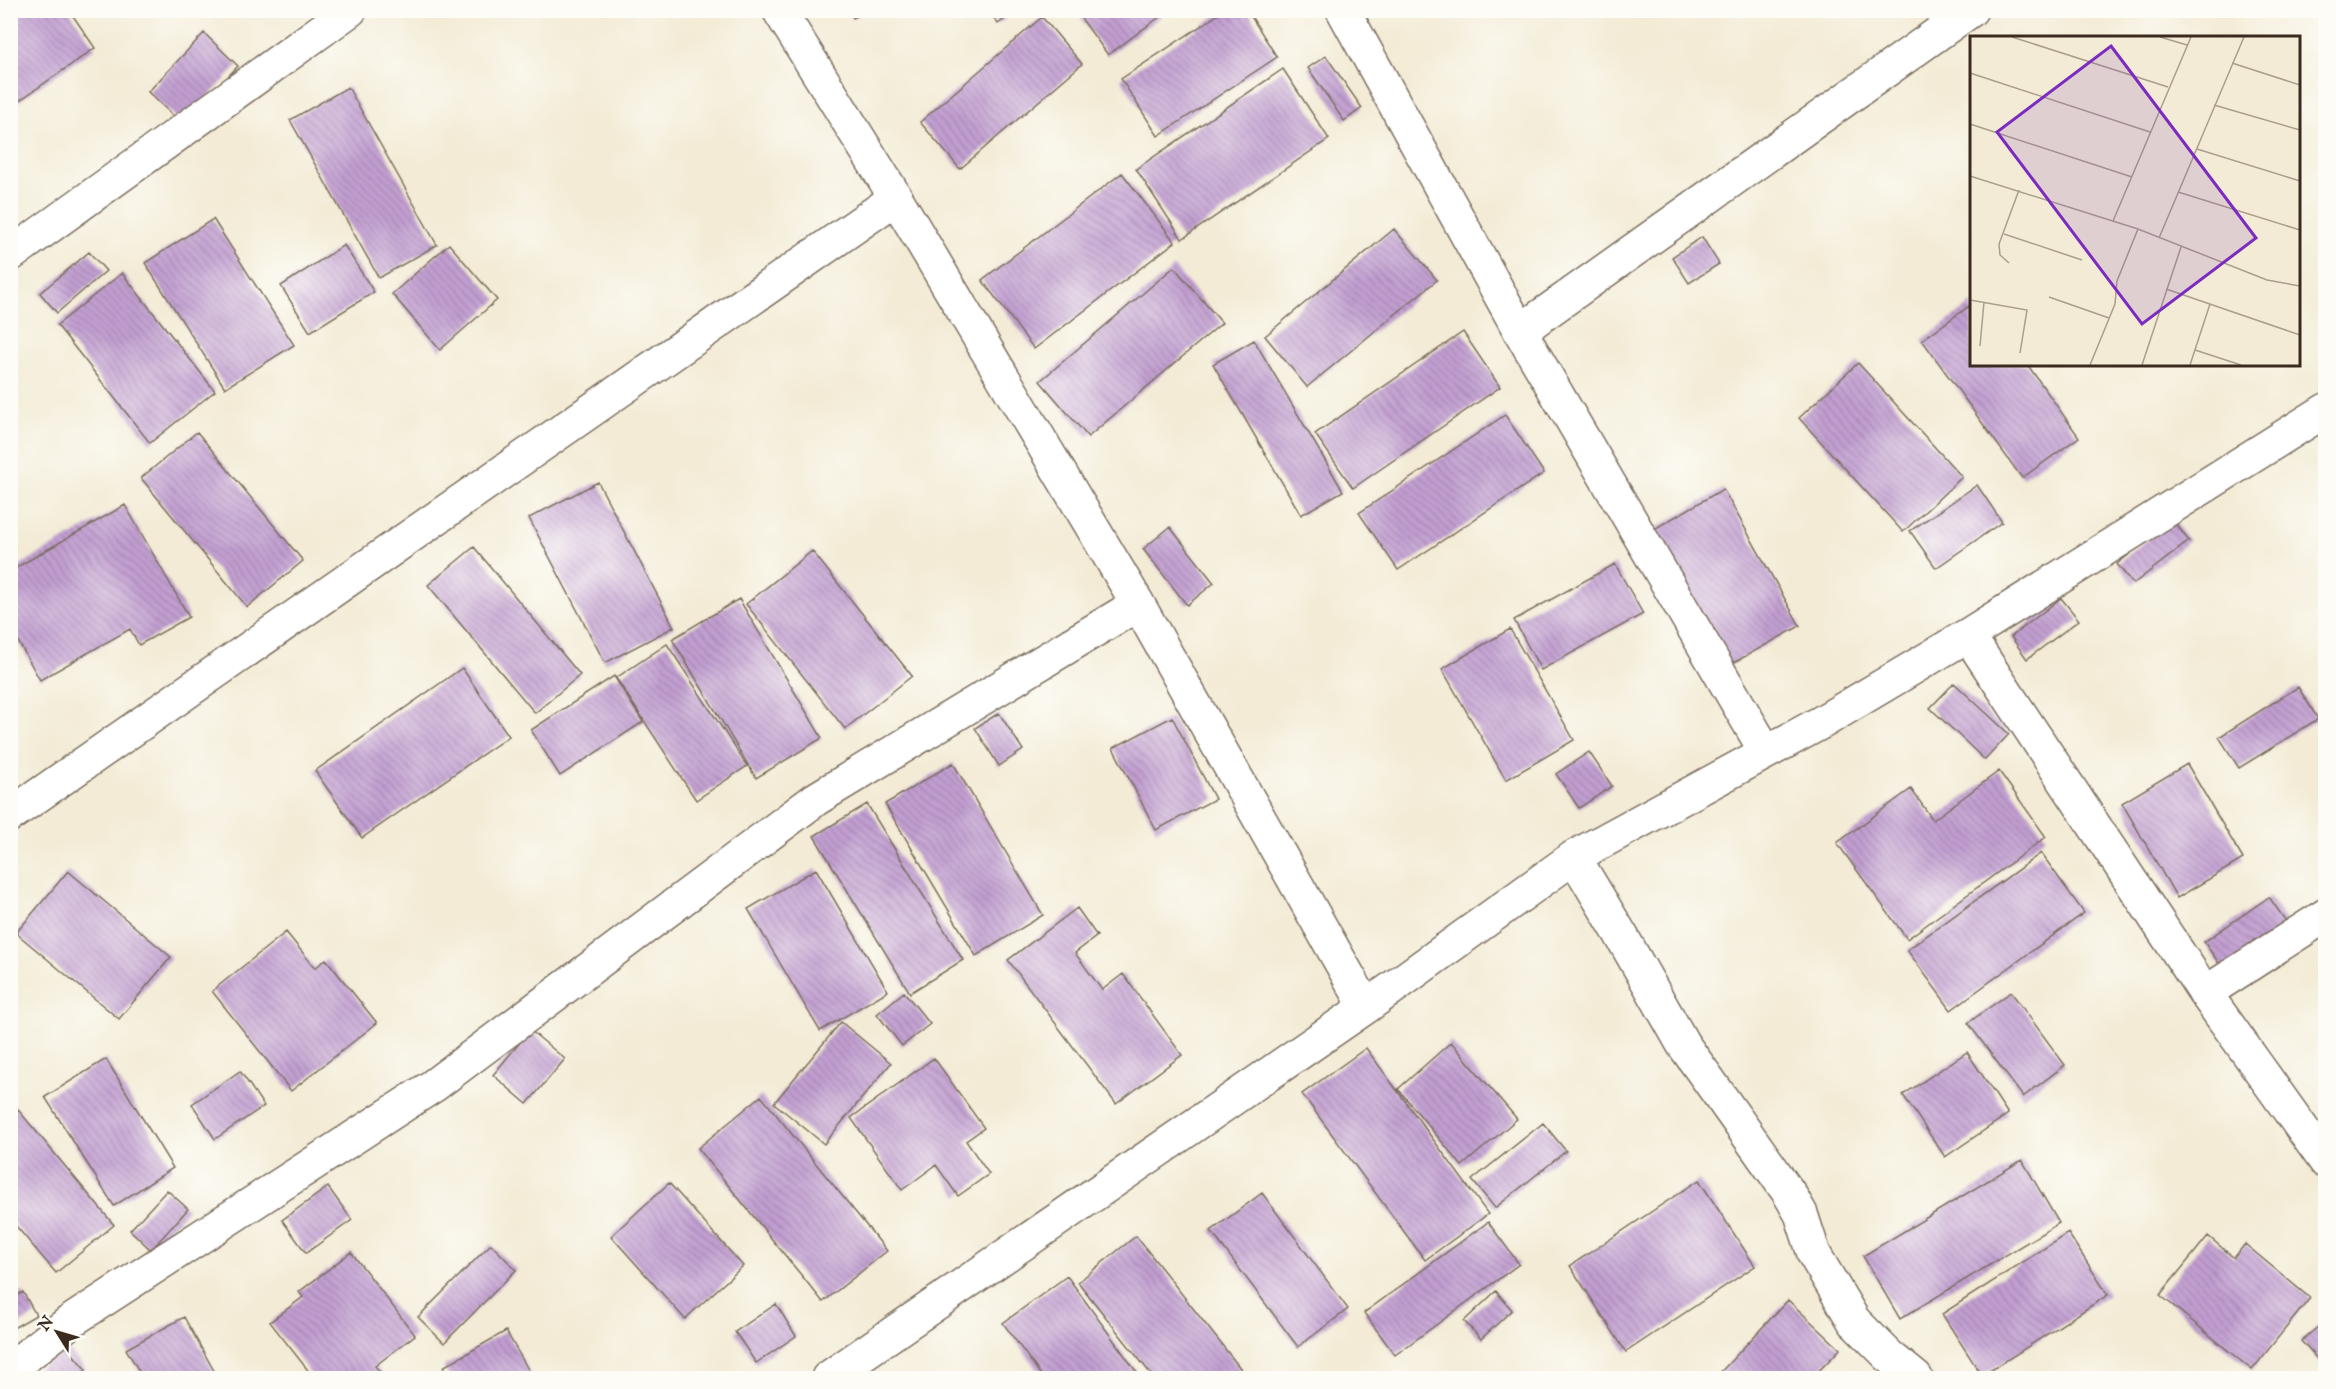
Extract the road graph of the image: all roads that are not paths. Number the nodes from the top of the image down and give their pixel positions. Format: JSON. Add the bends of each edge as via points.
{"nodes":[{"id":1,"x":350,"y":10,"type":"edge"},
{"id":2,"x":779,"y":10,"type":"edge"},
{"id":3,"x":1343,"y":10,"type":"edge"},
{"id":4,"x":1971,"y":10,"type":"edge"},
{"id":5,"x":896,"y":198,"type":"junction"},
{"id":6,"x":10,"y":255,"type":"edge"},
{"id":7,"x":1520,"y":331,"type":"junction"},
{"id":8,"x":2325,"y":410,"type":"edge"},
{"id":9,"x":1138,"y":604,"type":"junction"},
{"id":10,"x":1968,"y":635,"type":"junction"},
{"id":11,"x":1766,"y":752,"type":"junction"},
{"id":12,"x":10,"y":815,"type":"edge"},
{"id":13,"x":1574,"y":857,"type":"junction"},
{"id":14,"x":2325,"y":915,"type":"edge"},
{"id":15,"x":2205,"y":993,"type":"junction"},
{"id":16,"x":1366,"y":1007,"type":"junction"},
{"id":17,"x":2325,"y":1162,"type":"edge"},
{"id":18,"x":10,"y":1369,"type":"edge"},
{"id":19,"x":828,"y":1378,"type":"edge"},
{"id":20,"x":1916,"y":1378,"type":"edge"}],
"edges":[{"from":1,"to":6,"type":"street"},
{"from":2,"to":5,"type":"street"},
{"from":3,"to":7,"type":"street"},
{"from":4,"to":7,"type":"street"},
{"from":5,"to":9,"type":"street"},
{"from":5,"to":12,"type":"street"},
{"from":7,"to":11,"type":"street"},
{"from":8,"to":10,"type":"street"},
{"from":9,"to":16,"type":"street"},
{"from":9,"to":18,"type":"street","via":[[816,799],[433,1086],[71,1321]]},
{"from":10,"to":11,"type":"street"},
{"from":10,"to":15,"type":"street"},
{"from":11,"to":13,"type":"street"},
{"from":13,"to":16,"type":"street"},
{"from":13,"to":20,"type":"street","via":[[1683,1044],[1789,1193],[1801,1214],[1814,1254],[1854,1321]]},
{"from":14,"to":15,"type":"street"},
{"from":15,"to":17,"type":"street"},
{"from":16,"to":19,"type":"street"}]}
